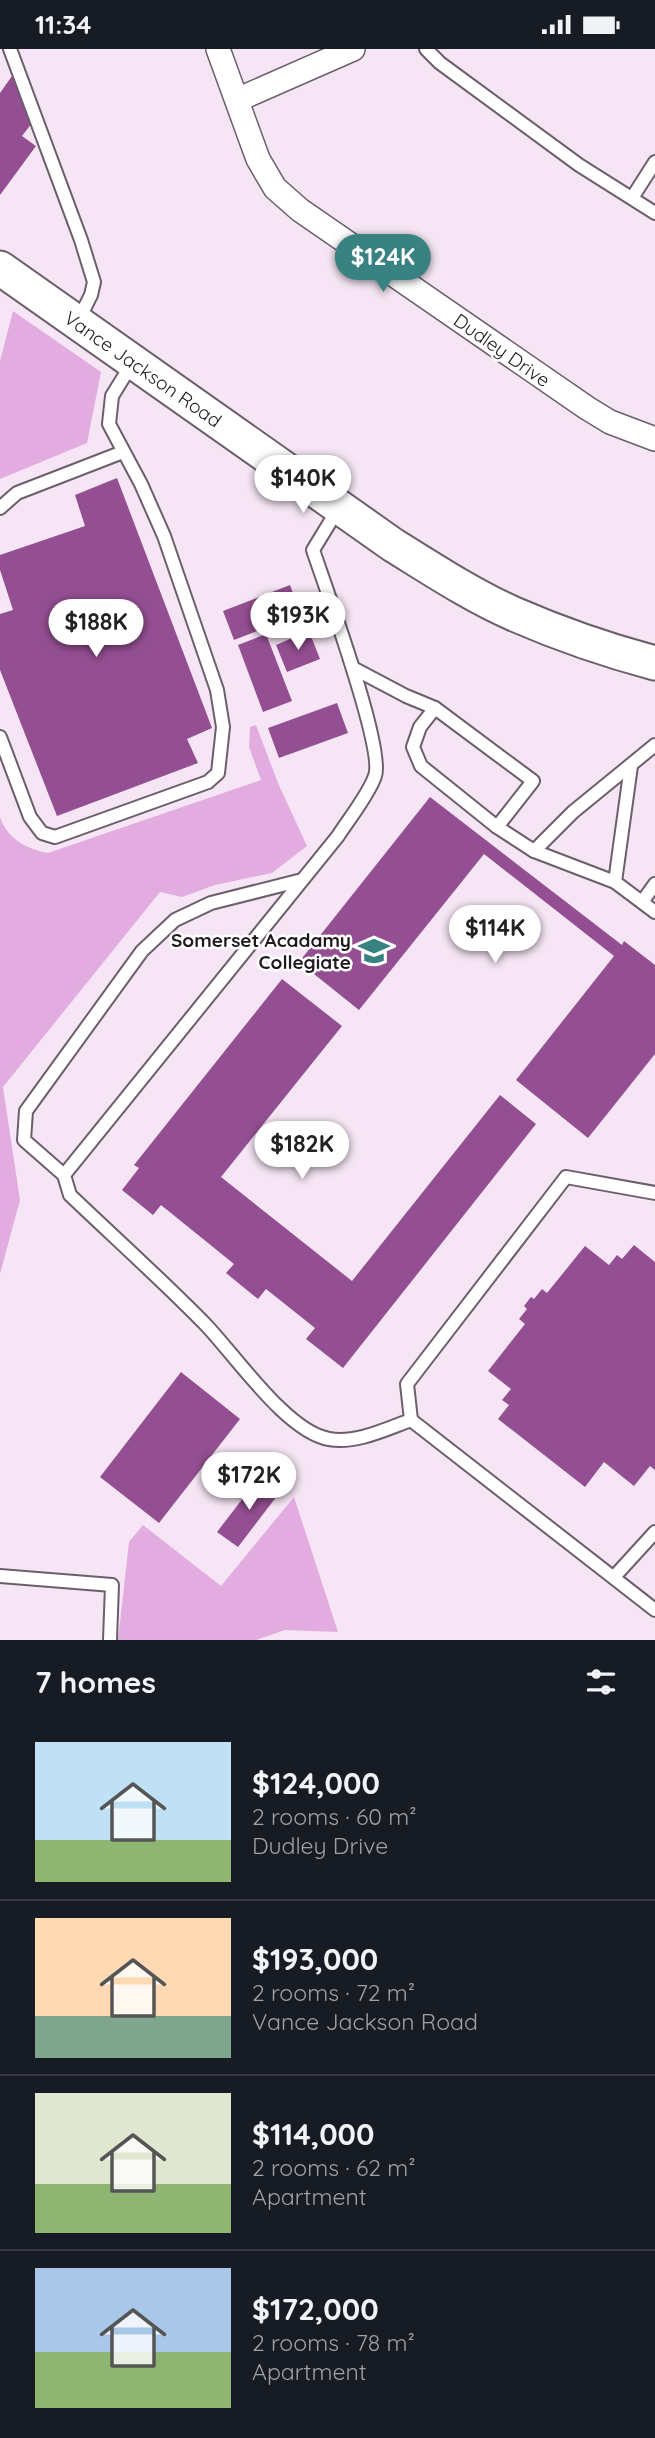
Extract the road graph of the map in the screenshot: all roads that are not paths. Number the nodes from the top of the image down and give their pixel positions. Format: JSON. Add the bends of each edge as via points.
{"nodes":[{"id":1,"x":10,"y":49,"type":"edge"},
{"id":2,"x":218,"y":49,"type":"edge"},
{"id":3,"x":353,"y":49,"type":"edge"},
{"id":4,"x":426,"y":49,"type":"edge"},
{"id":5,"x":237,"y":100,"type":"junction"},
{"id":6,"x":655,"y":162,"type":"edge"},
{"id":7,"x":632,"y":198,"type":"junction"},
{"id":8,"x":655,"y":213,"type":"edge"},
{"id":9,"x":0,"y":268,"type":"edge"},
{"id":10,"x":77,"y":323,"type":"junction"},
{"id":11,"x":133,"y":362,"type":"junction"},
{"id":12,"x":655,"y":439,"type":"edge"},
{"id":13,"x":123,"y":452,"type":"junction"},
{"id":14,"x":339,"y":507,"type":"junction"},
{"id":15,"x":0,"y":508,"type":"edge"},
{"id":16,"x":655,"y":663,"type":"edge"},
{"id":17,"x":353,"y":669,"type":"junction"},
{"id":18,"x":435,"y":708,"type":"junction"},
{"id":19,"x":0,"y":737,"type":"edge"},
{"id":20,"x":655,"y":745,"type":"edge"},
{"id":21,"x":631,"y":767,"type":"junction"},
{"id":22,"x":497,"y":827,"type":"junction"},
{"id":23,"x":534,"y":851,"type":"junction"},
{"id":24,"x":303,"y":880,"type":"junction"},
{"id":25,"x":615,"y":882,"type":"junction"},
{"id":26,"x":655,"y":884,"type":"edge"},
{"id":27,"x":642,"y":902,"type":"junction"},
{"id":28,"x":655,"y":912,"type":"edge"},
{"id":29,"x":64,"y":1175,"type":"junction"},
{"id":30,"x":655,"y":1193,"type":"edge"},
{"id":31,"x":411,"y":1420,"type":"junction"},
{"id":32,"x":655,"y":1532,"type":"edge"},
{"id":33,"x":0,"y":1576,"type":"edge"},
{"id":34,"x":614,"y":1577,"type":"junction"},
{"id":35,"x":655,"y":1610,"type":"edge"},
{"id":36,"x":110,"y":1640,"type":"edge"}],
"edges":[{"from":1,"to":10,"type":"lane","via":[[94,282]]},
{"from":2,"to":5,"type":"street","name":"Dudley Drive"},
{"from":3,"to":5,"type":"street"},
{"from":4,"to":7,"type":"lane","via":[[579,165]]},
{"from":5,"to":12,"type":"street","name":"Dudley Drive","via":[[275,188],[300,210],[587,408]]},
{"from":6,"to":7,"type":"lane"},
{"from":7,"to":8,"type":"lane"},
{"from":9,"to":10,"type":"main road","name":"Vance Jackson Road"},
{"from":10,"to":11,"type":"main road","name":"Vance Jackson Road"},
{"from":11,"to":13,"type":"lane","via":[[112,396],[109,424]]},
{"from":11,"to":14,"type":"main road","name":"Vance Jackson Road"},
{"from":13,"to":15,"type":"lane","via":[[17,493]]},
{"from":13,"to":19,"type":"lane","via":[[164,536],[217,690],[223,727],[218,773],[208,782],[55,837],[42,833],[30,817]]},
{"from":14,"to":16,"type":"main road","name":"Vance Jackson Road","via":[[393,545],[512,613],[596,647]]},
{"from":14,"to":17,"type":"lane","via":[[313,549]]},
{"from":17,"to":18,"type":"lane"},
{"from":17,"to":24,"type":"lane","via":[[375,750],[376,775],[338,836]]},
{"from":18,"to":22,"type":"lane","via":[[420,727],[413,747],[421,766]]},
{"from":18,"to":22,"type":"lane","via":[[533,781]]},
{"from":20,"to":21,"type":"lane"},
{"from":21,"to":23,"type":"lane","via":[[573,812]]},
{"from":21,"to":25,"type":"lane"},
{"from":22,"to":23,"type":"lane"},
{"from":23,"to":25,"type":"lane"},
{"from":24,"to":29,"type":"lane"},
{"from":24,"to":29,"type":"lane","via":[[211,903],[175,920],[142,951],[26,1111],[24,1140]]},
{"from":25,"to":27,"type":"lane"},
{"from":26,"to":27,"type":"lane"},
{"from":27,"to":28,"type":"lane"},
{"from":29,"to":31,"type":"lane","via":[[70,1195],[206,1325],[283,1411],[307,1431],[328,1439],[352,1439]]},
{"from":30,"to":31,"type":"lane","via":[[566,1177],[407,1384]]},
{"from":31,"to":34,"type":"lane"},
{"from":32,"to":34,"type":"lane"},
{"from":33,"to":36,"type":"lane","via":[[112,1585]]},
{"from":34,"to":35,"type":"lane"}]}
